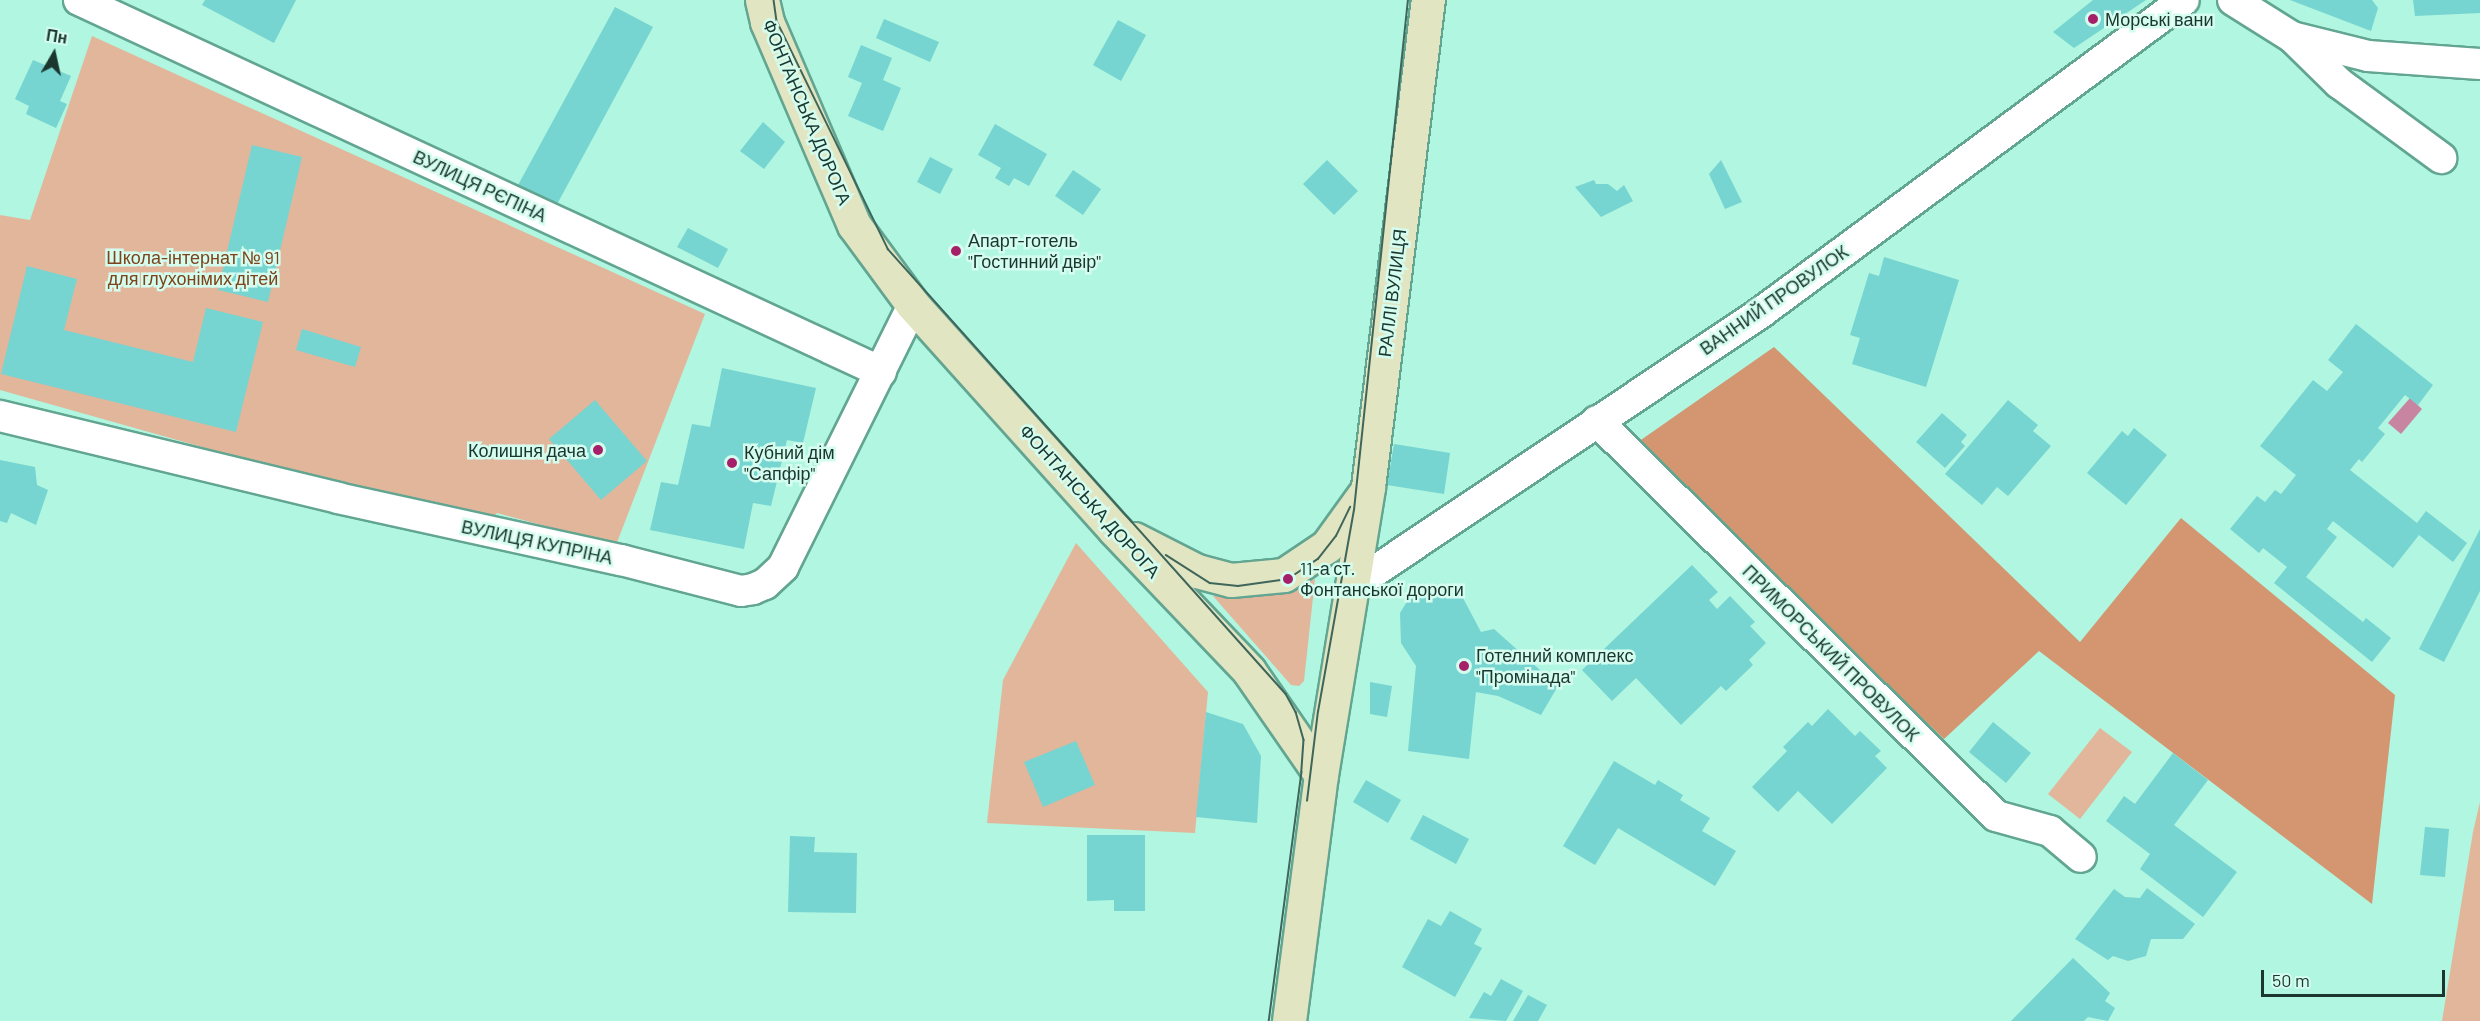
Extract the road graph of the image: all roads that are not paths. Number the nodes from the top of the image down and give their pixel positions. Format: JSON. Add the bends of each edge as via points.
{"nodes":[{"id":1,"x":79,"y":0,"type":"edge"},
{"id":2,"x":762,"y":0,"type":"edge"},
{"id":3,"x":1428,"y":0,"type":"edge"},
{"id":4,"x":2184,"y":0,"type":"edge"},
{"id":5,"x":2233,"y":0,"type":"edge"},
{"id":6,"x":2292,"y":37,"type":"junction"},
{"id":7,"x":2480,"y":64,"type":"edge"},
{"id":8,"x":2441,"y":158,"type":"dead end"},
{"id":9,"x":913,"y":305,"type":"junction"},
{"id":10,"x":880,"y":372,"type":"junction"},
{"id":11,"x":0,"y":416,"type":"edge"},
{"id":12,"x":1597,"y":421,"type":"junction"},
{"id":13,"x":1368,"y":487,"type":"junction"},
{"id":14,"x":1114,"y":529,"type":"junction"},
{"id":15,"x":1354,"y":585,"type":"junction"},
{"id":16,"x":1321,"y":775,"type":"junction"},
{"id":17,"x":2081,"y":857,"type":"dead end"},
{"id":18,"x":1289,"y":1021,"type":"edge"}],
"edges":[{"from":1,"to":10,"type":"street","name":"ВУЛИЦЯ РЄПІНА"},
{"from":2,"to":9,"type":"main road","name":"ФОНТАНСЬКА ДОРОГА","via":[[767,22],[854,225]]},
{"from":3,"to":13,"type":"main road","name":"РАЛЛІ ВУЛИЦЯ"},
{"from":4,"to":12,"type":"street","name":"ВАННИЙ ПРОВУЛОК","via":[[1763,311]]},
{"from":5,"to":6,"type":"street"},
{"from":6,"to":7,"type":"street","via":[[2368,56]]},
{"from":6,"to":8,"type":"street","via":[[2339,83]]},
{"from":9,"to":10,"type":"street","name":"ВУЛИЦЯ КУПРІНА"},
{"from":9,"to":14,"type":"main road","name":"ФОНТАНСЬКА ДОРОГА"},
{"from":10,"to":11,"type":"street","name":"ВУЛИЦЯ КУПРІНА","via":[[783,567],[765,585],[741,591]]},
{"from":12,"to":15,"type":"street","name":"ВАННИЙ ПРОВУЛОК"},
{"from":12,"to":17,"type":"street","name":"ПРИМОРСЬКИЙ ПРОВУЛОК","via":[[1996,816],[2050,831]]},
{"from":13,"to":14,"type":"main road","via":[[1328,546],[1284,575],[1230,580],[1197,571]]},
{"from":13,"to":15,"type":"main road","name":"РАЛЛІ ВУЛИЦЯ"},
{"from":14,"to":16,"type":"main road","name":"ФОНТАНСЬКА ДОРОГА","via":[[1249,671]]},
{"from":15,"to":16,"type":"main road","name":"РАЛЛІ ВУЛИЦЯ"},
{"from":16,"to":18,"type":"main road"}]}
